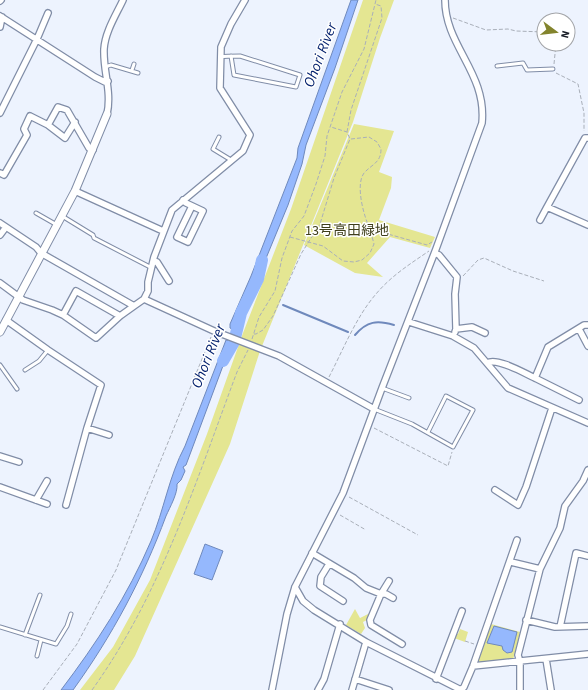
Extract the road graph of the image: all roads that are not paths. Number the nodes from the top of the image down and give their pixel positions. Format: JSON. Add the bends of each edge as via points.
{"nodes":[{"id":1,"x":123,"y":0,"type":"edge"},
{"id":2,"x":245,"y":0,"type":"edge"},
{"id":3,"x":445,"y":0,"type":"edge"},
{"id":4,"x":48,"y":13,"type":"dead end"},
{"id":5,"x":1,"y":16,"type":"edge"},
{"id":6,"x":0,"y":27,"type":"edge"},
{"id":7,"x":37,"y":39,"type":"junction"},
{"id":8,"x":231,"y":56,"type":"junction"},
{"id":9,"x":220,"y":57,"type":"junction"},
{"id":10,"x":134,"y":64,"type":"dead end"},
{"id":11,"x":496,"y":66,"type":"dead end"},
{"id":12,"x":105,"y":67,"type":"junction"},
{"id":13,"x":553,"y":69,"type":"road end"},
{"id":14,"x":132,"y":70,"type":"junction"},
{"id":15,"x":138,"y":73,"type":"dead end"},
{"id":16,"x":108,"y":81,"type":"junction"},
{"id":17,"x":0,"y":113,"type":"edge"},
{"id":18,"x":107,"y":114,"type":"joint"},
{"id":19,"x":75,"y":122,"type":"junction"},
{"id":20,"x":48,"y":124,"type":"junction"},
{"id":21,"x":219,"y":137,"type":"dead end"},
{"id":22,"x":586,"y":138,"type":"edge"},
{"id":23,"x":92,"y":150,"type":"junction"},
{"id":24,"x":232,"y":161,"type":"junction"},
{"id":25,"x":0,"y":173,"type":"edge"},
{"id":26,"x":75,"y":191,"type":"junction"},
{"id":27,"x":183,"y":200,"type":"junction"},
{"id":28,"x":192,"y":206,"type":"junction"},
{"id":29,"x":547,"y":207,"type":"junction"},
{"id":30,"x":36,"y":213,"type":"dead end"},
{"id":31,"x":62,"y":216,"type":"junction"},
{"id":32,"x":540,"y":220,"type":"dead end"},
{"id":33,"x":0,"y":223,"type":"edge"},
{"id":34,"x":588,"y":224,"type":"edge"},
{"id":35,"x":57,"y":225,"type":"junction"},
{"id":36,"x":6,"y":227,"type":"junction"},
{"id":37,"x":163,"y":232,"type":"junction"},
{"id":38,"x":0,"y":235,"type":"edge"},
{"id":39,"x":436,"y":251,"type":"junction"},
{"id":40,"x":41,"y":253,"type":"junction"},
{"id":41,"x":153,"y":261,"type":"junction"},
{"id":42,"x":152,"y":268,"type":"junction"},
{"id":43,"x":169,"y":281,"type":"dead end"},
{"id":44,"x":0,"y":283,"type":"edge"},
{"id":45,"x":19,"y":296,"type":"junction"},
{"id":46,"x":144,"y":299,"type":"junction"},
{"id":47,"x":134,"y":306,"type":"junction"},
{"id":48,"x":63,"y":315,"type":"junction"},
{"id":49,"x":120,"y":316,"type":"junction"},
{"id":50,"x":6,"y":320,"type":"junction"},
{"id":51,"x":409,"y":322,"type":"junction"},
{"id":52,"x":588,"y":325,"type":"edge"},
{"id":53,"x":456,"y":329,"type":"junction"},
{"id":54,"x":578,"y":329,"type":"junction"},
{"id":55,"x":0,"y":332,"type":"edge"},
{"id":56,"x":485,"y":333,"type":"dead end"},
{"id":57,"x":454,"y":336,"type":"junction"},
{"id":58,"x":588,"y":346,"type":"edge"},
{"id":59,"x":48,"y":350,"type":"junction"},
{"id":60,"x":487,"y":362,"type":"junction"},
{"id":61,"x":0,"y":365,"type":"edge"},
{"id":62,"x":25,"y":370,"type":"dead end"},
{"id":63,"x":535,"y":378,"type":"junction"},
{"id":64,"x":382,"y":388,"type":"junction"},
{"id":65,"x":16,"y":389,"type":"dead end"},
{"id":66,"x":409,"y":398,"type":"dead end"},
{"id":67,"x":579,"y":400,"type":"dead end"},
{"id":68,"x":552,"y":408,"type":"junction"},
{"id":69,"x":374,"y":409,"type":"junction"},
{"id":70,"x":588,"y":423,"type":"edge"},
{"id":71,"x":87,"y":428,"type":"junction"},
{"id":72,"x":428,"y":432,"type":"junction"},
{"id":73,"x":109,"y":435,"type":"dead end"},
{"id":74,"x":0,"y":456,"type":"edge"},
{"id":75,"x":19,"y":462,"type":"dead end"},
{"id":76,"x":588,"y":470,"type":"edge"},
{"id":77,"x":46,"y":481,"type":"dead end"},
{"id":78,"x":583,"y":481,"type":"junction"},
{"id":79,"x":588,"y":486,"type":"edge"},
{"id":80,"x":0,"y":488,"type":"edge"},
{"id":81,"x":495,"y":490,"type":"dead end"},
{"id":82,"x":36,"y":500,"type":"junction"},
{"id":83,"x":47,"y":504,"type":"dead end"},
{"id":84,"x":66,"y":505,"type":"dead end"},
{"id":85,"x":517,"y":540,"type":"dead end"},
{"id":86,"x":312,"y":554,"type":"junction"},
{"id":87,"x":588,"y":556,"type":"edge"},
{"id":88,"x":511,"y":562,"type":"junction"},
{"id":89,"x":329,"y":564,"type":"junction"},
{"id":90,"x":540,"y":569,"type":"junction"},
{"id":91,"x":389,"y":581,"type":"dead end"},
{"id":92,"x":295,"y":587,"type":"junction"},
{"id":93,"x":381,"y":594,"type":"junction"},
{"id":94,"x":40,"y":595,"type":"dead end"},
{"id":95,"x":393,"y":598,"type":"dead end"},
{"id":96,"x":343,"y":601,"type":"dead end"},
{"id":97,"x":462,"y":611,"type":"dead end"},
{"id":98,"x":71,"y":614,"type":"dead end"},
{"id":99,"x":526,"y":620,"type":"junction"},
{"id":100,"x":340,"y":624,"type":"junction"},
{"id":101,"x":588,"y":626,"type":"edge"},
{"id":102,"x":0,"y":627,"type":"edge"},
{"id":103,"x":560,"y":627,"type":"junction"},
{"id":104,"x":25,"y":635,"type":"junction"},
{"id":105,"x":41,"y":640,"type":"junction"},
{"id":106,"x":366,"y":642,"type":"junction"},
{"id":107,"x":402,"y":644,"type":"dead end"},
{"id":108,"x":588,"y":654,"type":"edge"},
{"id":109,"x":37,"y":656,"type":"dead end"},
{"id":110,"x":546,"y":659,"type":"junction"},
{"id":111,"x":520,"y":662,"type":"junction"},
{"id":112,"x":473,"y":666,"type":"junction"},
{"id":113,"x":355,"y":679,"type":"junction"},
{"id":114,"x":436,"y":679,"type":"junction"},
{"id":115,"x":272,"y":690,"type":"edge"},
{"id":116,"x":318,"y":690,"type":"edge"},
{"id":117,"x":352,"y":690,"type":"edge"},
{"id":118,"x":389,"y":690,"type":"edge"},
{"id":119,"x":461,"y":690,"type":"edge"},
{"id":120,"x":520,"y":690,"type":"edge"},
{"id":121,"x":551,"y":690,"type":"edge"}],
"edges":[{"from":1,"to":12,"type":"street","via":[[108,30],[104,49]]},
{"from":2,"to":9,"type":"street","via":[[231,24],[221,47]]},
{"from":3,"to":39,"type":"street","via":[[453,34],[478,84],[484,109],[477,139]]},
{"from":4,"to":7,"type":"street"},
{"from":5,"to":6,"type":"street"},
{"from":5,"to":7,"type":"street"},
{"from":7,"to":16,"type":"street","via":[[95,77]]},
{"from":7,"to":17,"type":"street"},
{"from":8,"to":8,"type":"lane","via":[[240,56],[300,75],[296,87],[234,75]]},
{"from":8,"to":9,"type":"lane"},
{"from":9,"to":24,"type":"street","via":[[220,88],[250,135],[243,151]]},
{"from":10,"to":14,"type":"lane"},
{"from":11,"to":13,"type":"lane","via":[[523,63],[527,70]]},
{"from":12,"to":14,"type":"lane","via":[[111,65]]},
{"from":12,"to":16,"type":"street"},
{"from":14,"to":15,"type":"lane"},
{"from":16,"to":18,"type":"street"},
{"from":18,"to":23,"type":"street"},
{"from":19,"to":20,"type":"street","via":[[65,138]]},
{"from":19,"to":20,"type":"street","via":[[67,110],[58,106]]},
{"from":19,"to":23,"type":"street"},
{"from":20,"to":25,"type":"street","via":[[30,116],[24,129],[27,135],[4,175]]},
{"from":21,"to":24,"type":"lane","via":[[213,149]]},
{"from":22,"to":29,"type":"street"},
{"from":23,"to":26,"type":"street"},
{"from":24,"to":27,"type":"street"},
{"from":26,"to":31,"type":"street"},
{"from":26,"to":37,"type":"street"},
{"from":27,"to":28,"type":"street"},
{"from":27,"to":37,"type":"street","via":[[172,210]]},
{"from":28,"to":28,"type":"street","via":[[203,211],[188,242],[178,237]]},
{"from":29,"to":32,"type":"street"},
{"from":29,"to":34,"type":"street"},
{"from":30,"to":35,"type":"lane"},
{"from":31,"to":35,"type":"street"},
{"from":31,"to":42,"type":"lane","via":[[94,238]]},
{"from":33,"to":36,"type":"street"},
{"from":35,"to":40,"type":"street"},
{"from":36,"to":38,"type":"street"},
{"from":36,"to":40,"type":"street"},
{"from":37,"to":41,"type":"street"},
{"from":39,"to":51,"type":"street"},
{"from":39,"to":53,"type":"street","via":[[457,278]]},
{"from":40,"to":45,"type":"street"},
{"from":40,"to":47,"type":"street"},
{"from":41,"to":42,"type":"street"},
{"from":41,"to":43,"type":"street","via":[[157,262]]},
{"from":42,"to":46,"type":"street"},
{"from":44,"to":45,"type":"street"},
{"from":45,"to":48,"type":"street","via":[[23,300]]},
{"from":45,"to":50,"type":"street"},
{"from":46,"to":47,"type":"street"},
{"from":46,"to":69,"type":"street","via":[[214,331],[279,356]]},
{"from":47,"to":49,"type":"street"},
{"from":48,"to":49,"type":"street","via":[[96,338]]},
{"from":48,"to":49,"type":"street","via":[[76,291]]},
{"from":50,"to":55,"type":"street"},
{"from":50,"to":59,"type":"street"},
{"from":51,"to":57,"type":"street"},
{"from":51,"to":64,"type":"street"},
{"from":52,"to":54,"type":"street"},
{"from":53,"to":56,"type":"street","via":[[472,327]]},
{"from":53,"to":57,"type":"street"},
{"from":54,"to":58,"type":"street"},
{"from":54,"to":63,"type":"street","via":[[548,347]]},
{"from":57,"to":60,"type":"street","via":[[474,348]]},
{"from":59,"to":62,"type":"lane","via":[[39,361]]},
{"from":59,"to":71,"type":"street","via":[[101,385]]},
{"from":60,"to":63,"type":"street","via":[[498,362]]},
{"from":60,"to":68,"type":"street","via":[[508,388]]},
{"from":61,"to":65,"type":"lane"},
{"from":63,"to":67,"type":"street"},
{"from":64,"to":66,"type":"lane"},
{"from":64,"to":69,"type":"street"},
{"from":68,"to":70,"type":"street"},
{"from":68,"to":81,"type":"street","via":[[518,505]]},
{"from":69,"to":72,"type":"lane"},
{"from":69,"to":86,"type":"street","via":[[343,493]]},
{"from":71,"to":73,"type":"street"},
{"from":71,"to":84,"type":"street"},
{"from":72,"to":72,"type":"lane","via":[[453,447],[473,410],[446,396]]},
{"from":74,"to":75,"type":"street"},
{"from":76,"to":78,"type":"street"},
{"from":77,"to":82,"type":"street"},
{"from":78,"to":79,"type":"street"},
{"from":78,"to":90,"type":"street","via":[[565,506],[560,528]]},
{"from":80,"to":82,"type":"street"},
{"from":82,"to":83,"type":"street"},
{"from":85,"to":88,"type":"street"},
{"from":86,"to":89,"type":"street"},
{"from":86,"to":92,"type":"street"},
{"from":87,"to":103,"type":"street","via":[[576,554]]},
{"from":88,"to":90,"type":"street"},
{"from":88,"to":112,"type":"street"},
{"from":89,"to":93,"type":"street","via":[[366,588]]},
{"from":89,"to":96,"type":"street","via":[[320,586]]},
{"from":90,"to":99,"type":"street"},
{"from":91,"to":93,"type":"street"},
{"from":92,"to":100,"type":"street","via":[[308,606]]},
{"from":92,"to":115,"type":"street"},
{"from":93,"to":95,"type":"street"},
{"from":93,"to":107,"type":"street","via":[[370,620],[371,625]]},
{"from":94,"to":104,"type":"lane"},
{"from":97,"to":114,"type":"street"},
{"from":98,"to":105,"type":"lane","via":[[56,644]]},
{"from":99,"to":103,"type":"street"},
{"from":99,"to":111,"type":"street","via":[[518,655]]},
{"from":100,"to":106,"type":"street"},
{"from":100,"to":116,"type":"street","via":[[324,679]]},
{"from":101,"to":103,"type":"street"},
{"from":102,"to":104,"type":"lane"},
{"from":104,"to":105,"type":"lane"},
{"from":105,"to":109,"type":"lane"},
{"from":106,"to":113,"type":"street"},
{"from":106,"to":114,"type":"street"},
{"from":108,"to":110,"type":"street"},
{"from":110,"to":111,"type":"street"},
{"from":110,"to":121,"type":"street"},
{"from":111,"to":112,"type":"street"},
{"from":111,"to":120,"type":"street"},
{"from":112,"to":119,"type":"street"},
{"from":113,"to":117,"type":"street"},
{"from":113,"to":118,"type":"street"},
{"from":114,"to":119,"type":"street"}]}
